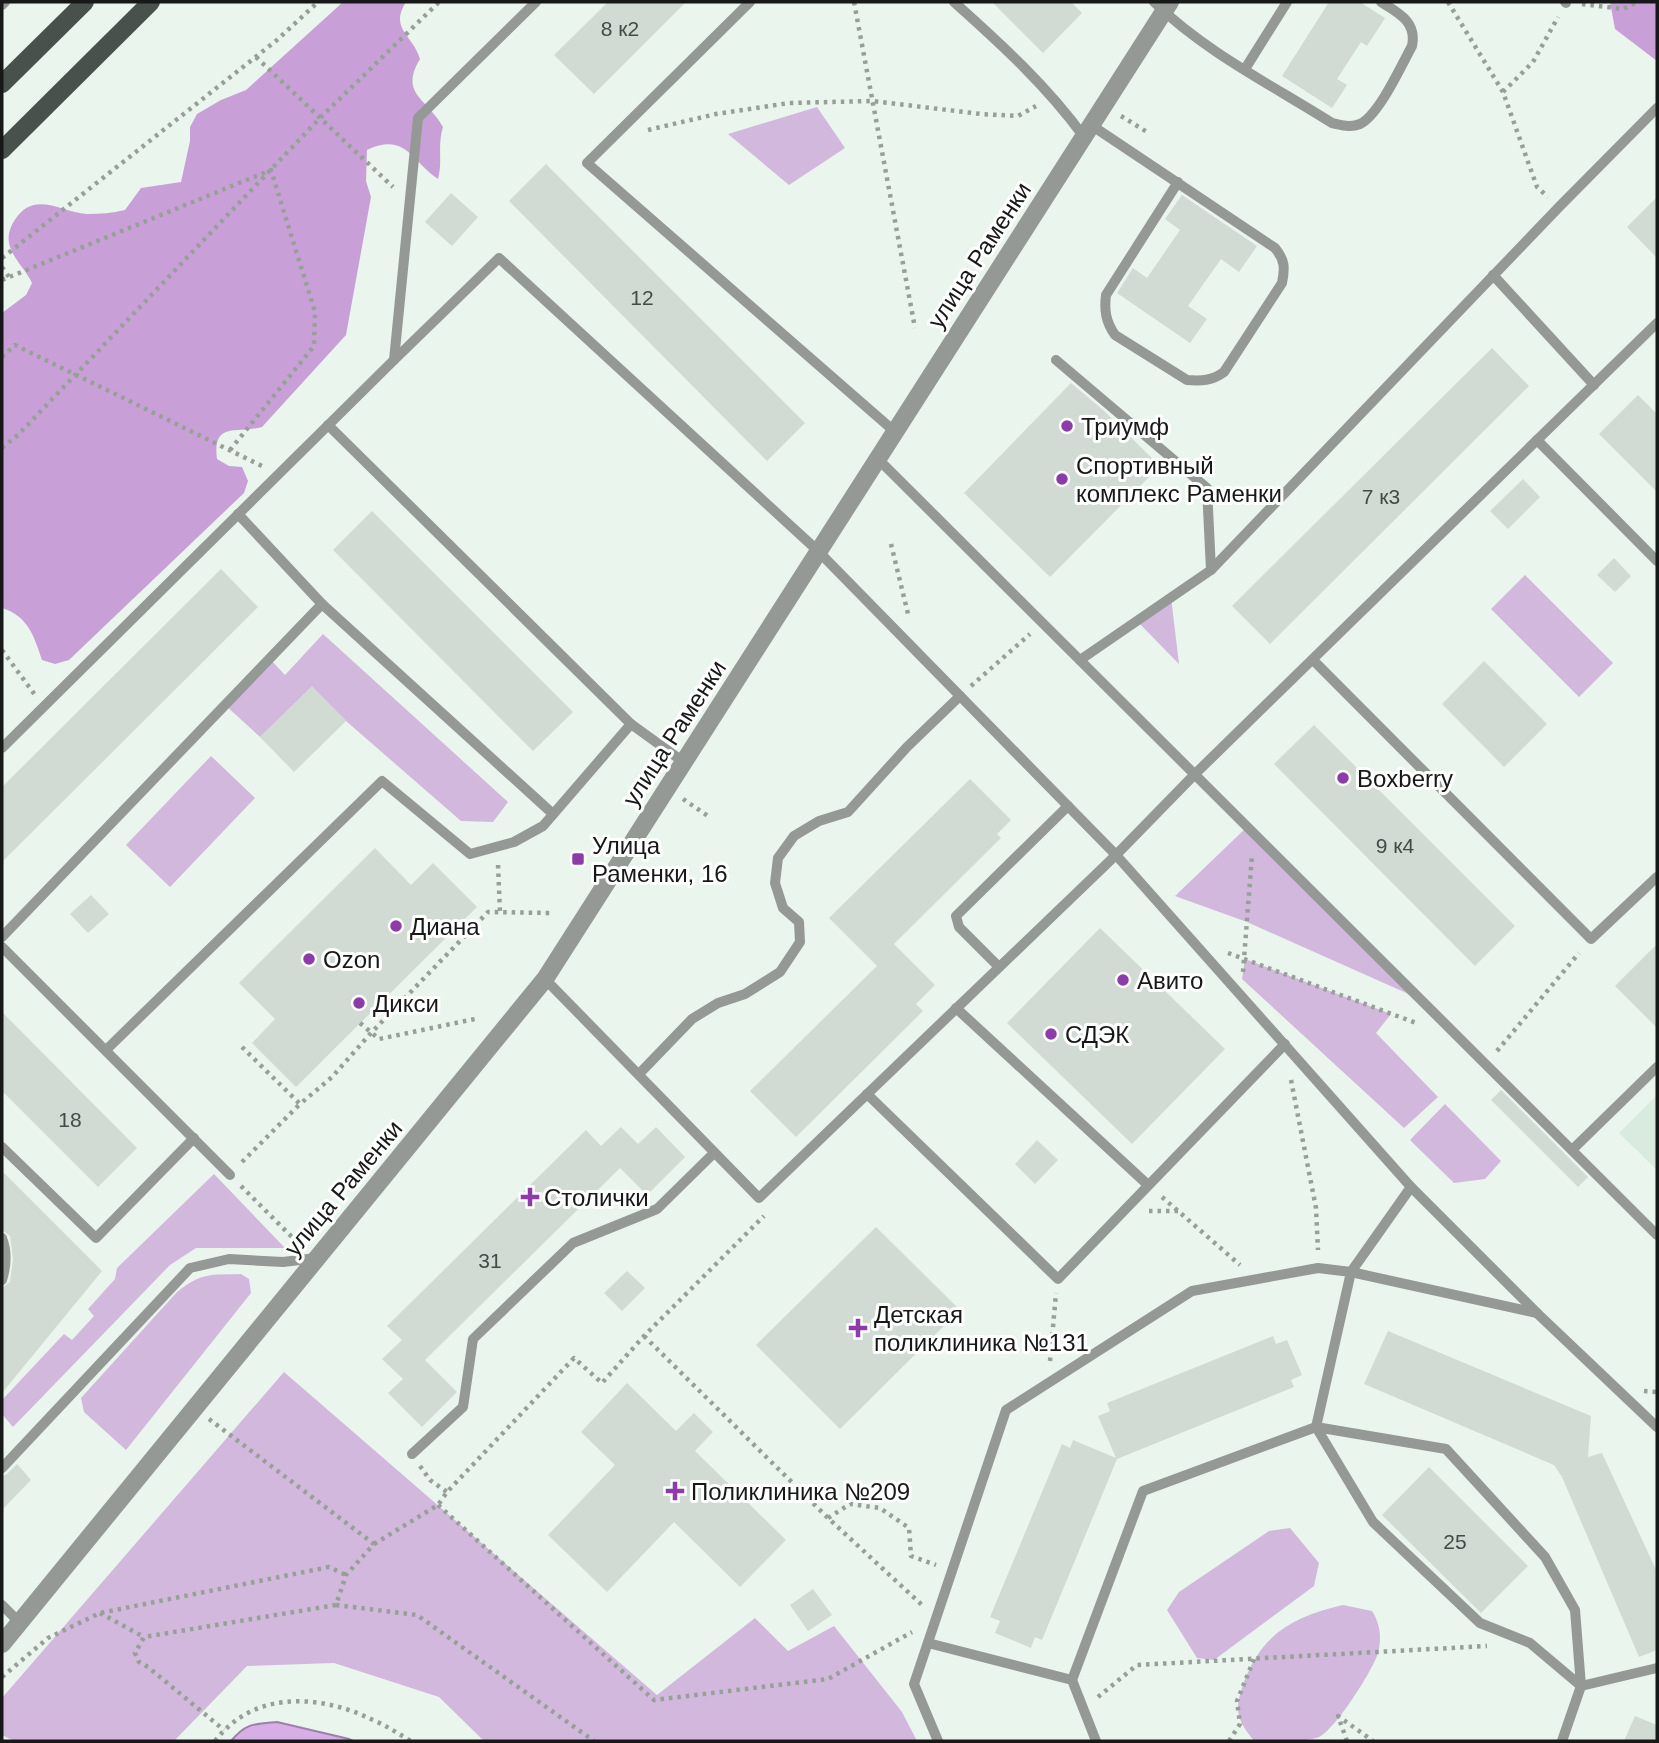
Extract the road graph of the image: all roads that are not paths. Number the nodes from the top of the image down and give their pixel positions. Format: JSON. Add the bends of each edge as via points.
{"nodes":[{"id":1,"x":85,"y":2,"type":"edge"},
{"id":2,"x":151,"y":2,"type":"edge"},
{"id":3,"x":536,"y":2,"type":"edge"},
{"id":4,"x":750,"y":2,"type":"edge"},
{"id":5,"x":954,"y":2,"type":"edge"},
{"id":6,"x":1287,"y":2,"type":"edge"},
{"id":7,"x":1381,"y":2,"type":"edge"},
{"id":8,"x":1162,"y":5,"type":"edge"},
{"id":9,"x":1245,"y":69,"type":"junction"},
{"id":10,"x":2,"y":84,"type":"edge"},
{"id":11,"x":1657,"y":108,"type":"edge"},
{"id":12,"x":1088,"y":131,"type":"junction"},
{"id":13,"x":2,"y":150,"type":"edge"},
{"id":14,"x":1178,"y":182,"type":"junction"},
{"id":15,"x":1493,"y":275,"type":"junction"},
{"id":16,"x":1656,"y":325,"type":"edge"},
{"id":17,"x":394,"y":360,"type":"junction"},
{"id":18,"x":1056,"y":360,"type":"dead end"},
{"id":19,"x":1594,"y":385,"type":"junction"},
{"id":20,"x":328,"y":425,"type":"junction"},
{"id":21,"x":894,"y":431,"type":"junction"},
{"id":22,"x":1537,"y":440,"type":"junction"},
{"id":23,"x":878,"y":459,"type":"junction"},
{"id":24,"x":238,"y":514,"type":"junction"},
{"id":25,"x":818,"y":551,"type":"junction"},
{"id":26,"x":1657,"y":561,"type":"edge"},
{"id":27,"x":1211,"y":570,"type":"junction"},
{"id":28,"x":322,"y":604,"type":"junction"},
{"id":29,"x":1080,"y":660,"type":"junction"},
{"id":30,"x":1313,"y":660,"type":"junction"},
{"id":31,"x":960,"y":696,"type":"junction"},
{"id":32,"x":631,"y":724,"type":"junction"},
{"id":33,"x":2,"y":748,"type":"edge"},
{"id":34,"x":685,"y":763,"type":"junction"},
{"id":35,"x":1195,"y":774,"type":"junction"},
{"id":36,"x":1068,"y":806,"type":"junction"},
{"id":37,"x":553,"y":814,"type":"junction"},
{"id":38,"x":1116,"y":855,"type":"junction"},
{"id":39,"x":1657,"y":877,"type":"edge"},
{"id":40,"x":2,"y":937,"type":"edge"},
{"id":41,"x":2,"y":947,"type":"edge"},
{"id":42,"x":999,"y":967,"type":"junction"},
{"id":43,"x":545,"y":979,"type":"junction"},
{"id":44,"x":956,"y":1008,"type":"junction"},
{"id":45,"x":1284,"y":1044,"type":"junction"},
{"id":46,"x":106,"y":1050,"type":"junction"},
{"id":47,"x":1657,"y":1067,"type":"edge"},
{"id":48,"x":639,"y":1074,"type":"junction"},
{"id":49,"x":867,"y":1094,"type":"junction"},
{"id":50,"x":194,"y":1138,"type":"junction"},
{"id":51,"x":2,"y":1147,"type":"edge"},
{"id":52,"x":1573,"y":1150,"type":"junction"},
{"id":53,"x":713,"y":1153,"type":"junction"},
{"id":54,"x":230,"y":1175,"type":"road end"},
{"id":55,"x":1148,"y":1185,"type":"junction"},
{"id":56,"x":1411,"y":1187,"type":"junction"},
{"id":57,"x":1657,"y":1235,"type":"edge"},
{"id":58,"x":2,"y":1238,"type":"edge"},
{"id":59,"x":316,"y":1258,"type":"junction"},
{"id":60,"x":1351,"y":1272,"type":"junction"},
{"id":61,"x":2,"y":1280,"type":"edge"},
{"id":62,"x":1537,"y":1313,"type":"junction"},
{"id":63,"x":1316,"y":1427,"type":"junction"},
{"id":64,"x":1657,"y":1427,"type":"edge"},
{"id":65,"x":412,"y":1454,"type":"dead end"},
{"id":66,"x":2,"y":1468,"type":"edge"},
{"id":67,"x":2,"y":1605,"type":"edge"},
{"id":68,"x":19,"y":1622,"type":"junction"},
{"id":69,"x":928,"y":1643,"type":"junction"},
{"id":70,"x":2,"y":1644,"type":"edge"},
{"id":71,"x":1657,"y":1668,"type":"edge"},
{"id":72,"x":1072,"y":1680,"type":"junction"},
{"id":73,"x":1581,"y":1686,"type":"junction"},
{"id":74,"x":938,"y":1741,"type":"edge"},
{"id":75,"x":1096,"y":1741,"type":"edge"},
{"id":76,"x":1562,"y":1741,"type":"edge"}],
"edges":[{"from":1,"to":10,"type":"main road"},
{"from":2,"to":13,"type":"main road"},
{"from":3,"to":17,"type":"lane","via":[[418,118]]},
{"from":4,"to":21,"type":"lane","via":[[587,163]]},
{"from":5,"to":12,"type":"lane"},
{"from":6,"to":9,"type":"lane"},
{"from":7,"to":9,"type":"lane","via":[[1408,22],[1414,38],[1372,115],[1360,124],[1332,123]]},
{"from":8,"to":9,"type":"lane","via":[[1203,42]]},
{"from":8,"to":12,"type":"street","name":"улица Раменки"},
{"from":11,"to":15,"type":"lane"},
{"from":12,"to":14,"type":"lane"},
{"from":12,"to":21,"type":"street","name":"улица Раменки"},
{"from":14,"to":14,"type":"lane","via":[[1283,258],[1282,283],[1224,372],[1199,381],[1187,380],[1115,335],[1104,309],[1106,295]]},
{"from":15,"to":19,"type":"lane"},
{"from":15,"to":27,"type":"lane"},
{"from":16,"to":19,"type":"lane"},
{"from":17,"to":20,"type":"lane"},
{"from":17,"to":25,"type":"lane","via":[[499,258]]},
{"from":18,"to":27,"type":"lane","via":[[1207,488]]},
{"from":19,"to":22,"type":"lane"},
{"from":20,"to":24,"type":"lane"},
{"from":20,"to":32,"type":"lane"},
{"from":21,"to":23,"type":"street","name":"улица Раменки"},
{"from":22,"to":26,"type":"lane"},
{"from":22,"to":30,"type":"lane"},
{"from":23,"to":25,"type":"street","name":"улица Раменки"},
{"from":23,"to":29,"type":"lane"},
{"from":24,"to":28,"type":"lane"},
{"from":24,"to":33,"type":"lane"},
{"from":25,"to":31,"type":"lane"},
{"from":25,"to":34,"type":"street","name":"улица Раменки"},
{"from":27,"to":29,"type":"lane"},
{"from":28,"to":37,"type":"lane"},
{"from":28,"to":40,"type":"lane"},
{"from":29,"to":35,"type":"lane"},
{"from":30,"to":35,"type":"lane"},
{"from":30,"to":39,"type":"lane","via":[[1591,939]]},
{"from":31,"to":36,"type":"lane"},
{"from":31,"to":48,"type":"lane","via":[[848,812],[819,821],[794,836],[778,858],[775,883],[783,908],[799,922],[800,942],[780,972],[692,1019]]},
{"from":32,"to":34,"type":"lane"},
{"from":32,"to":37,"type":"lane"},
{"from":34,"to":43,"type":"street","name":"улица Раменки"},
{"from":35,"to":38,"type":"lane"},
{"from":35,"to":52,"type":"lane"},
{"from":36,"to":38,"type":"lane"},
{"from":36,"to":42,"type":"lane","via":[[956,916],[959,927]]},
{"from":37,"to":46,"type":"lane","via":[[543,826],[514,842],[470,854],[382,781]]},
{"from":38,"to":42,"type":"lane"},
{"from":38,"to":45,"type":"lane"},
{"from":41,"to":46,"type":"lane"},
{"from":42,"to":44,"type":"lane"},
{"from":43,"to":48,"type":"lane"},
{"from":43,"to":59,"type":"street","name":"улица Раменки"},
{"from":44,"to":49,"type":"lane"},
{"from":44,"to":55,"type":"lane"},
{"from":45,"to":55,"type":"lane"},
{"from":45,"to":56,"type":"lane"},
{"from":46,"to":50,"type":"lane"},
{"from":47,"to":52,"type":"lane"},
{"from":48,"to":53,"type":"lane"},
{"from":49,"to":53,"type":"lane","via":[[758,1198]]},
{"from":49,"to":55,"type":"lane","via":[[1058,1279]]},
{"from":50,"to":51,"type":"lane","via":[[96,1238]]},
{"from":50,"to":54,"type":"lane"},
{"from":52,"to":57,"type":"lane"},
{"from":53,"to":65,"type":"lane","via":[[657,1209],[573,1243],[473,1339],[463,1407]]},
{"from":56,"to":60,"type":"lane"},
{"from":56,"to":62,"type":"lane"},
{"from":58,"to":61,"type":"lane"},
{"from":59,"to":66,"type":"lane","via":[[283,1262],[229,1259],[190,1268]]},
{"from":59,"to":68,"type":"street","name":"улица Раменки"},
{"from":60,"to":62,"type":"lane"},
{"from":60,"to":63,"type":"lane"},
{"from":60,"to":69,"type":"lane","via":[[1318,1268],[1192,1291],[1006,1410]]},
{"from":62,"to":64,"type":"lane"},
{"from":63,"to":72,"type":"lane","via":[[1143,1491]]},
{"from":63,"to":73,"type":"lane","via":[[1373,1522],[1479,1623],[1530,1643]]},
{"from":63,"to":73,"type":"lane","via":[[1446,1449],[1545,1557],[1575,1610]]},
{"from":67,"to":68,"type":"lane"},
{"from":68,"to":70,"type":"street","name":"улица Раменки"},
{"from":69,"to":72,"type":"lane"},
{"from":69,"to":74,"type":"lane","via":[[914,1684]]},
{"from":71,"to":73,"type":"lane"},
{"from":72,"to":75,"type":"lane"},
{"from":73,"to":76,"type":"lane"}]}
